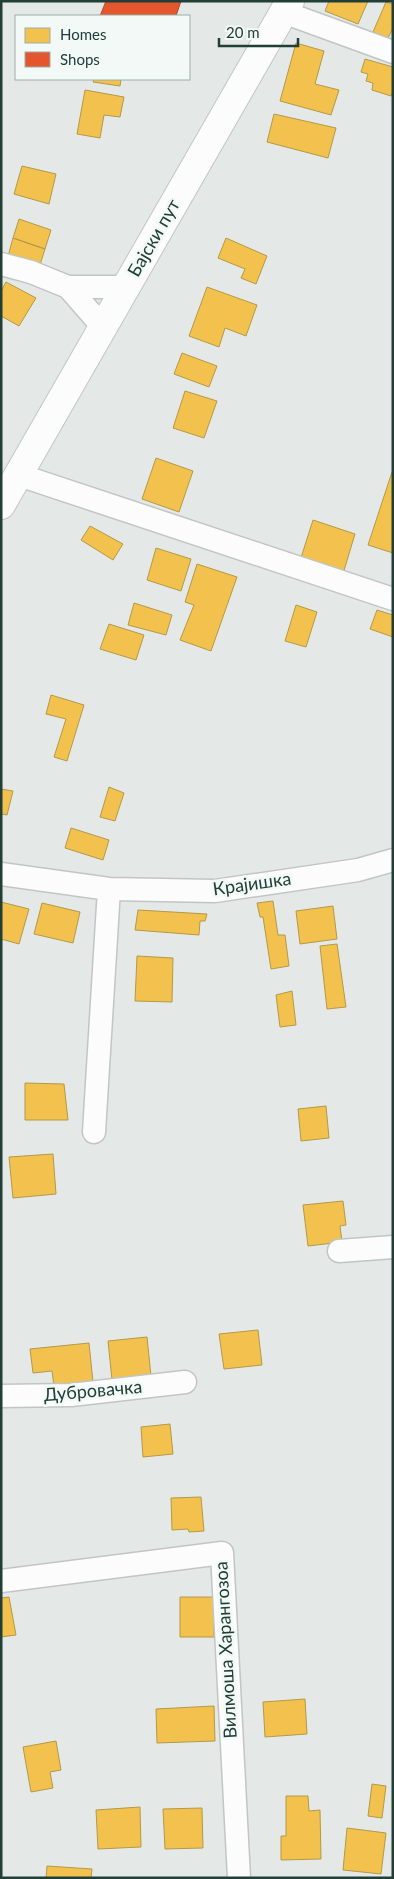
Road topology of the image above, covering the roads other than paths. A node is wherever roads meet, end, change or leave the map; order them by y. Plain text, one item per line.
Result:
1 (286, 7) edge
2 (393, 52) edge
3 (1, 264) edge
4 (68, 287) junction
5 (126, 287) junction
6 (103, 327) junction
7 (19, 475) junction
8 (1, 505) edge
9 (393, 599) edge
10 (393, 860) edge
11 (1, 874) edge
12 (109, 889) junction
13 (94, 1132) dead end
14 (393, 1247) edge
15 (339, 1251) dead end
16 (185, 1382) dead end
17 (1, 1396) edge
18 (1, 1581) edge
19 (239, 1878) edge

1 - 2 street
1 - 5 street, Бајски пут
3 - 4 street
4 - 5 street
4 - 6 street
5 - 6 street, Бајски пут
6 - 7 street, Бајски пут
7 - 8 street, Бајски пут
7 - 9 street
10 - 12 street, Крајишка
11 - 12 street, Крајишка
12 - 13 street
14 - 15 street
16 - 17 street, Дубровачка
18 - 19 street, Вилмоша Харангозоа

